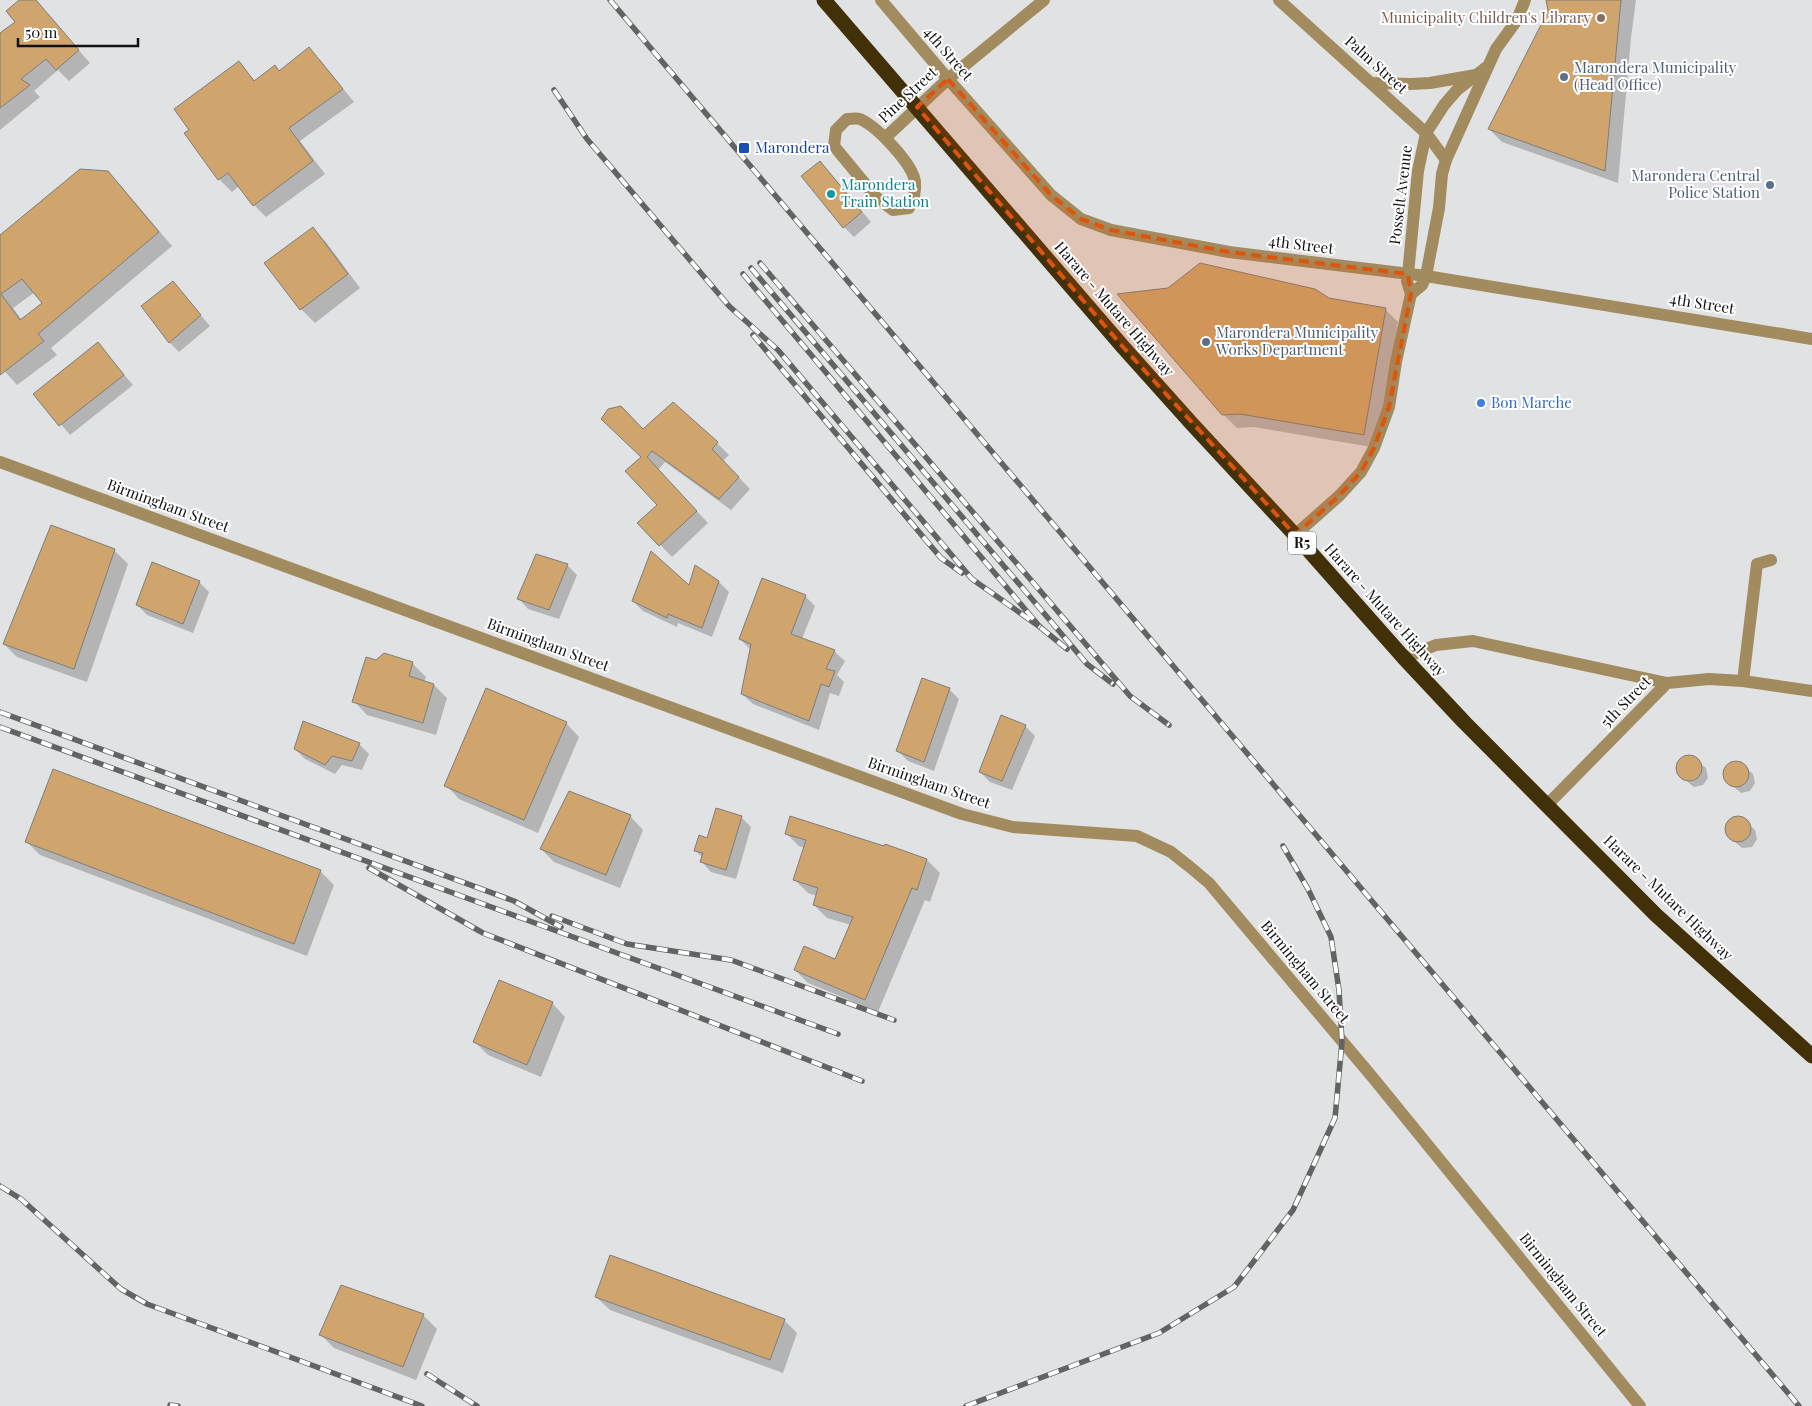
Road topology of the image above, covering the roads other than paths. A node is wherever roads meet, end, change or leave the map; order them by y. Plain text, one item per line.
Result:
1 (824, 0) edge
2 (881, 0) edge
3 (1044, 0) edge
4 (1279, 0) edge
5 (1525, 0) edge
6 (1488, 66) junction
7 (1477, 75) junction
8 (948, 79) junction
9 (1372, 83) junction
10 (917, 107) junction
11 (1426, 133) junction
12 (886, 137) junction
13 (1446, 160) junction
14 (1408, 274) junction
15 (1426, 276) junction
16 (1411, 294) junction
17 (1812, 339) edge
18 (0, 462) edge
19 (1295, 535) junction
20 (1772, 560) dead end
21 (1404, 658) junction
22 (1743, 681) junction
23 (1667, 683) junction
24 (1812, 691) edge
25 (1548, 805) junction
26 (1812, 1056) edge
27 (1640, 1406) edge

1 - 10 highway, Harare - Mutare Highway / R5
2 - 8 street, 4th Street
3 - 8 street, Pine Street
4 - 9 street, Palm Street
5 - 6 street, Posselt Avenue
6 - 7 street, Posselt Avenue
6 - 13 street, Posselt Avenue
7 - 9 street
7 - 11 street, Posselt Avenue
8 - 10 street, Pine Street
8 - 14 street, 4th Street
9 - 11 street, Palm Street
10 - 12 street, Pine Street
10 - 19 highway, Harare - Mutare Highway / R5
11 - 13 street, Palm Street
11 - 14 street, Posselt Avenue
12 - 12 street, Pine Street
13 - 15 street, Posselt Avenue
14 - 15 street, 4th Street
14 - 16 street, Posselt Avenue
15 - 16 street, Posselt Avenue
15 - 17 street, 4th Street
16 - 19 street, Posselt Avenue
18 - 27 street, Birmingham Street
19 - 21 highway, Harare - Mutare Highway / R5
20 - 22 street
21 - 23 street
21 - 25 highway, Harare - Mutare Highway / R5
22 - 23 street, 5th Street
22 - 24 street, 5th Street
23 - 25 street, 5th Street
25 - 26 highway, Harare - Mutare Highway / R5

